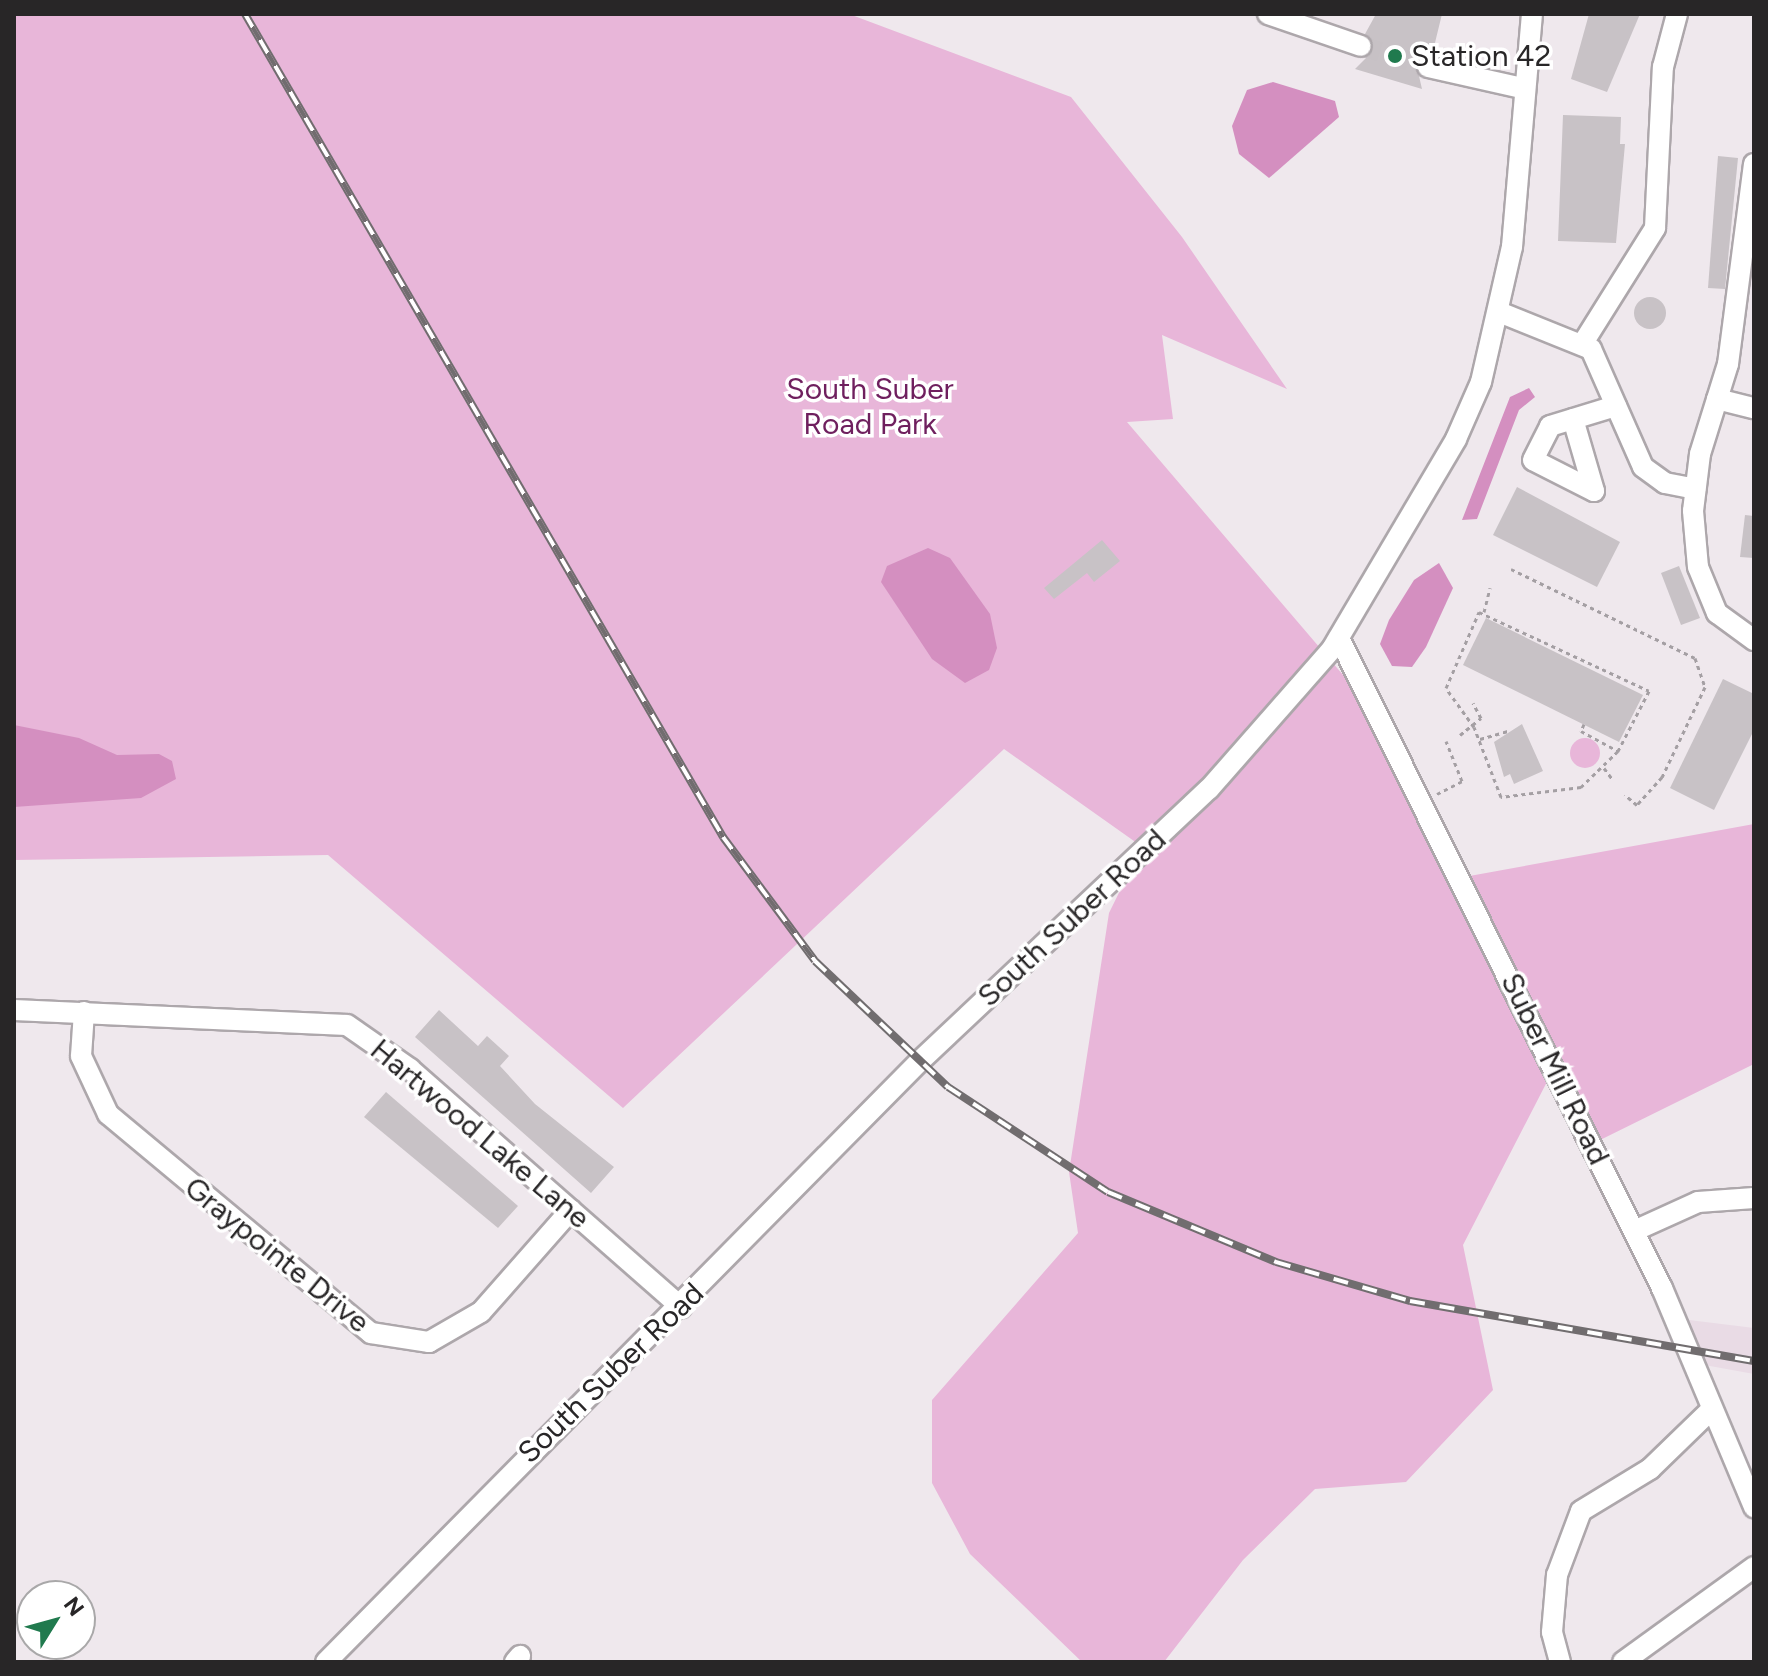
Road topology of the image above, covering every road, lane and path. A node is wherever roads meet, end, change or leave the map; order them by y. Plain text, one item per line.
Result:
1 (1268, 14) edge
2 (1532, 14) edge
3 (1677, 14) edge
4 (1361, 46) tunnel mouth
5 (1428, 67) tunnel mouth
6 (1522, 88) junction
7 (1754, 164) edge
8 (1499, 312) junction
9 (1583, 343) junction
10 (1717, 399) junction
11 (1616, 406) junction
12 (1754, 408) edge
13 (1573, 419) dead end
14 (1695, 489) junction
15 (1511, 569) dead end
16 (1490, 588) dead end
17 (1484, 612) junction
18 (1339, 638) junction
19 (1754, 640) edge
20 (1473, 703) dead end
21 (1584, 724) dead end
22 (1474, 727) junction
23 (1508, 731) dead end
24 (1460, 735) dead end
25 (1480, 739) junction
26 (1446, 741) dead end
27 (1618, 751) junction
28 (1604, 768) junction
29 (1613, 780) dead end
30 (1437, 794) dead end
31 (1625, 795) dead end
32 (14, 1010) edge
33 (84, 1012) junction
34 (1754, 1198) edge
35 (571, 1210) junction
36 (1634, 1231) junction
37 (681, 1307) junction
38 (1712, 1409) junction
39 (1754, 1507) edge
40 (1754, 1567) edge
41 (326, 1662) edge
42 (1560, 1662) edge
43 (1623, 1662) edge

1 - 4 street
2 - 6 street, South Suber Road
3 - 9 street
5 - 6 street
6 - 8 street, South Suber Road
7 - 10 street
8 - 9 street
8 - 18 street, South Suber Road
9 - 11 street
10 - 12 street
10 - 14 street
11 - 13 street
11 - 14 street
14 - 19 street
15 - 31 path
16 - 17 path
17 - 22 path
17 - 27 path
18 - 36 street, Suber Mill Road
18 - 37 street, South Suber Road
20 - 22 path
21 - 27 path
22 - 24 path
22 - 25 path
23 - 25 path
25 - 28 path
26 - 30 path
27 - 28 path
28 - 29 path
32 - 33 street, Hartwood Lake Lane
33 - 35 street, Hartwood Lake Lane
33 - 35 street, Graypointe Drive
34 - 36 street
35 - 37 street, Hartwood Lake Lane
36 - 38 street, Suber Mill Road
37 - 41 street, South Suber Road
38 - 39 street, Suber Mill Road
38 - 42 street
40 - 43 street

